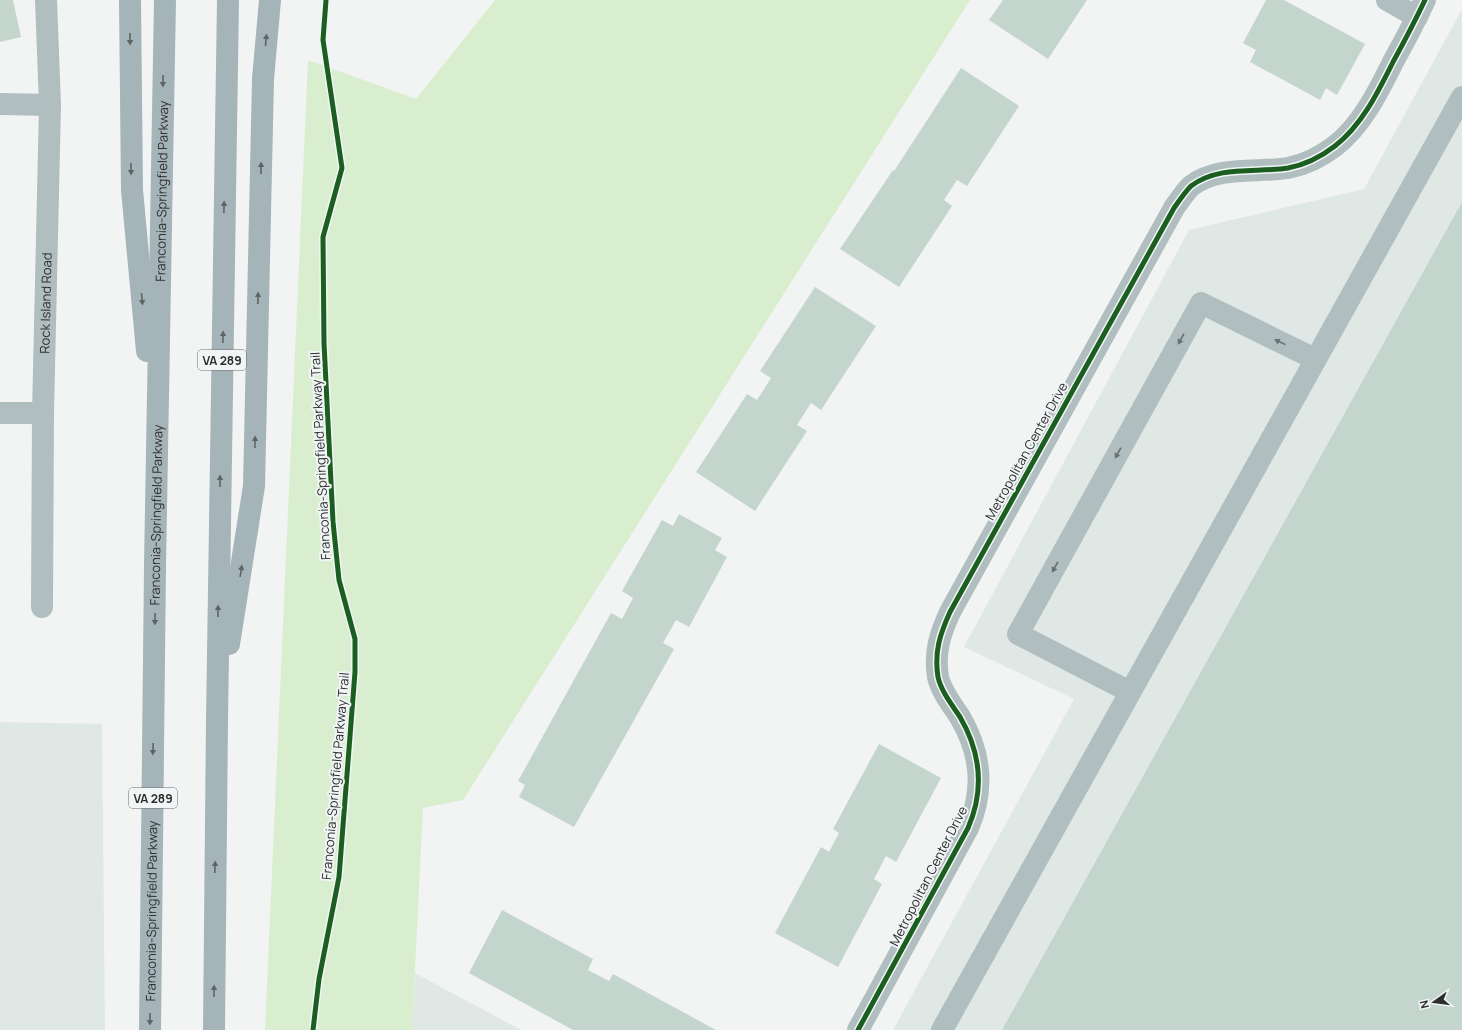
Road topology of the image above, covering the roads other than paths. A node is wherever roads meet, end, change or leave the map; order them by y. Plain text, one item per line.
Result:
1 (46, 0) edge
2 (130, 0) edge
3 (165, 0) edge
4 (228, 0) edge
5 (270, 0) edge
6 (1387, 0) edge
7 (1421, 8) edge
8 (1462, 97) edge
9 (0, 104) edge
10 (50, 105) junction
11 (1315, 359) junction
12 (0, 413) edge
13 (43, 413) junction
14 (157, 462) junction
15 (42, 607) dead end
16 (1130, 692) junction
17 (217, 720) junction
18 (150, 1030) edge
19 (214, 1030) edge
20 (858, 1030) edge
21 (942, 1030) edge

1 - 10 street, Rock Island Road
2 -> 14 main road
3 -> 14 main road, Franconia-Springfield Parkway / VA 289
17 -> 4 main road, VA 289
17 -> 5 main road
6 - 7 street, Metropolitan Center Drive
7 - 20 street, Metropolitan Center Drive
8 - 11 street
9 - 10 street
10 - 13 street, Rock Island Road
11 - 16 street
11 -> 16 street
12 - 13 street
13 - 15 street, Rock Island Road
14 -> 18 main road, Franconia-Springfield Parkway / VA 289
16 - 21 street
19 -> 17 main road, VA 289

